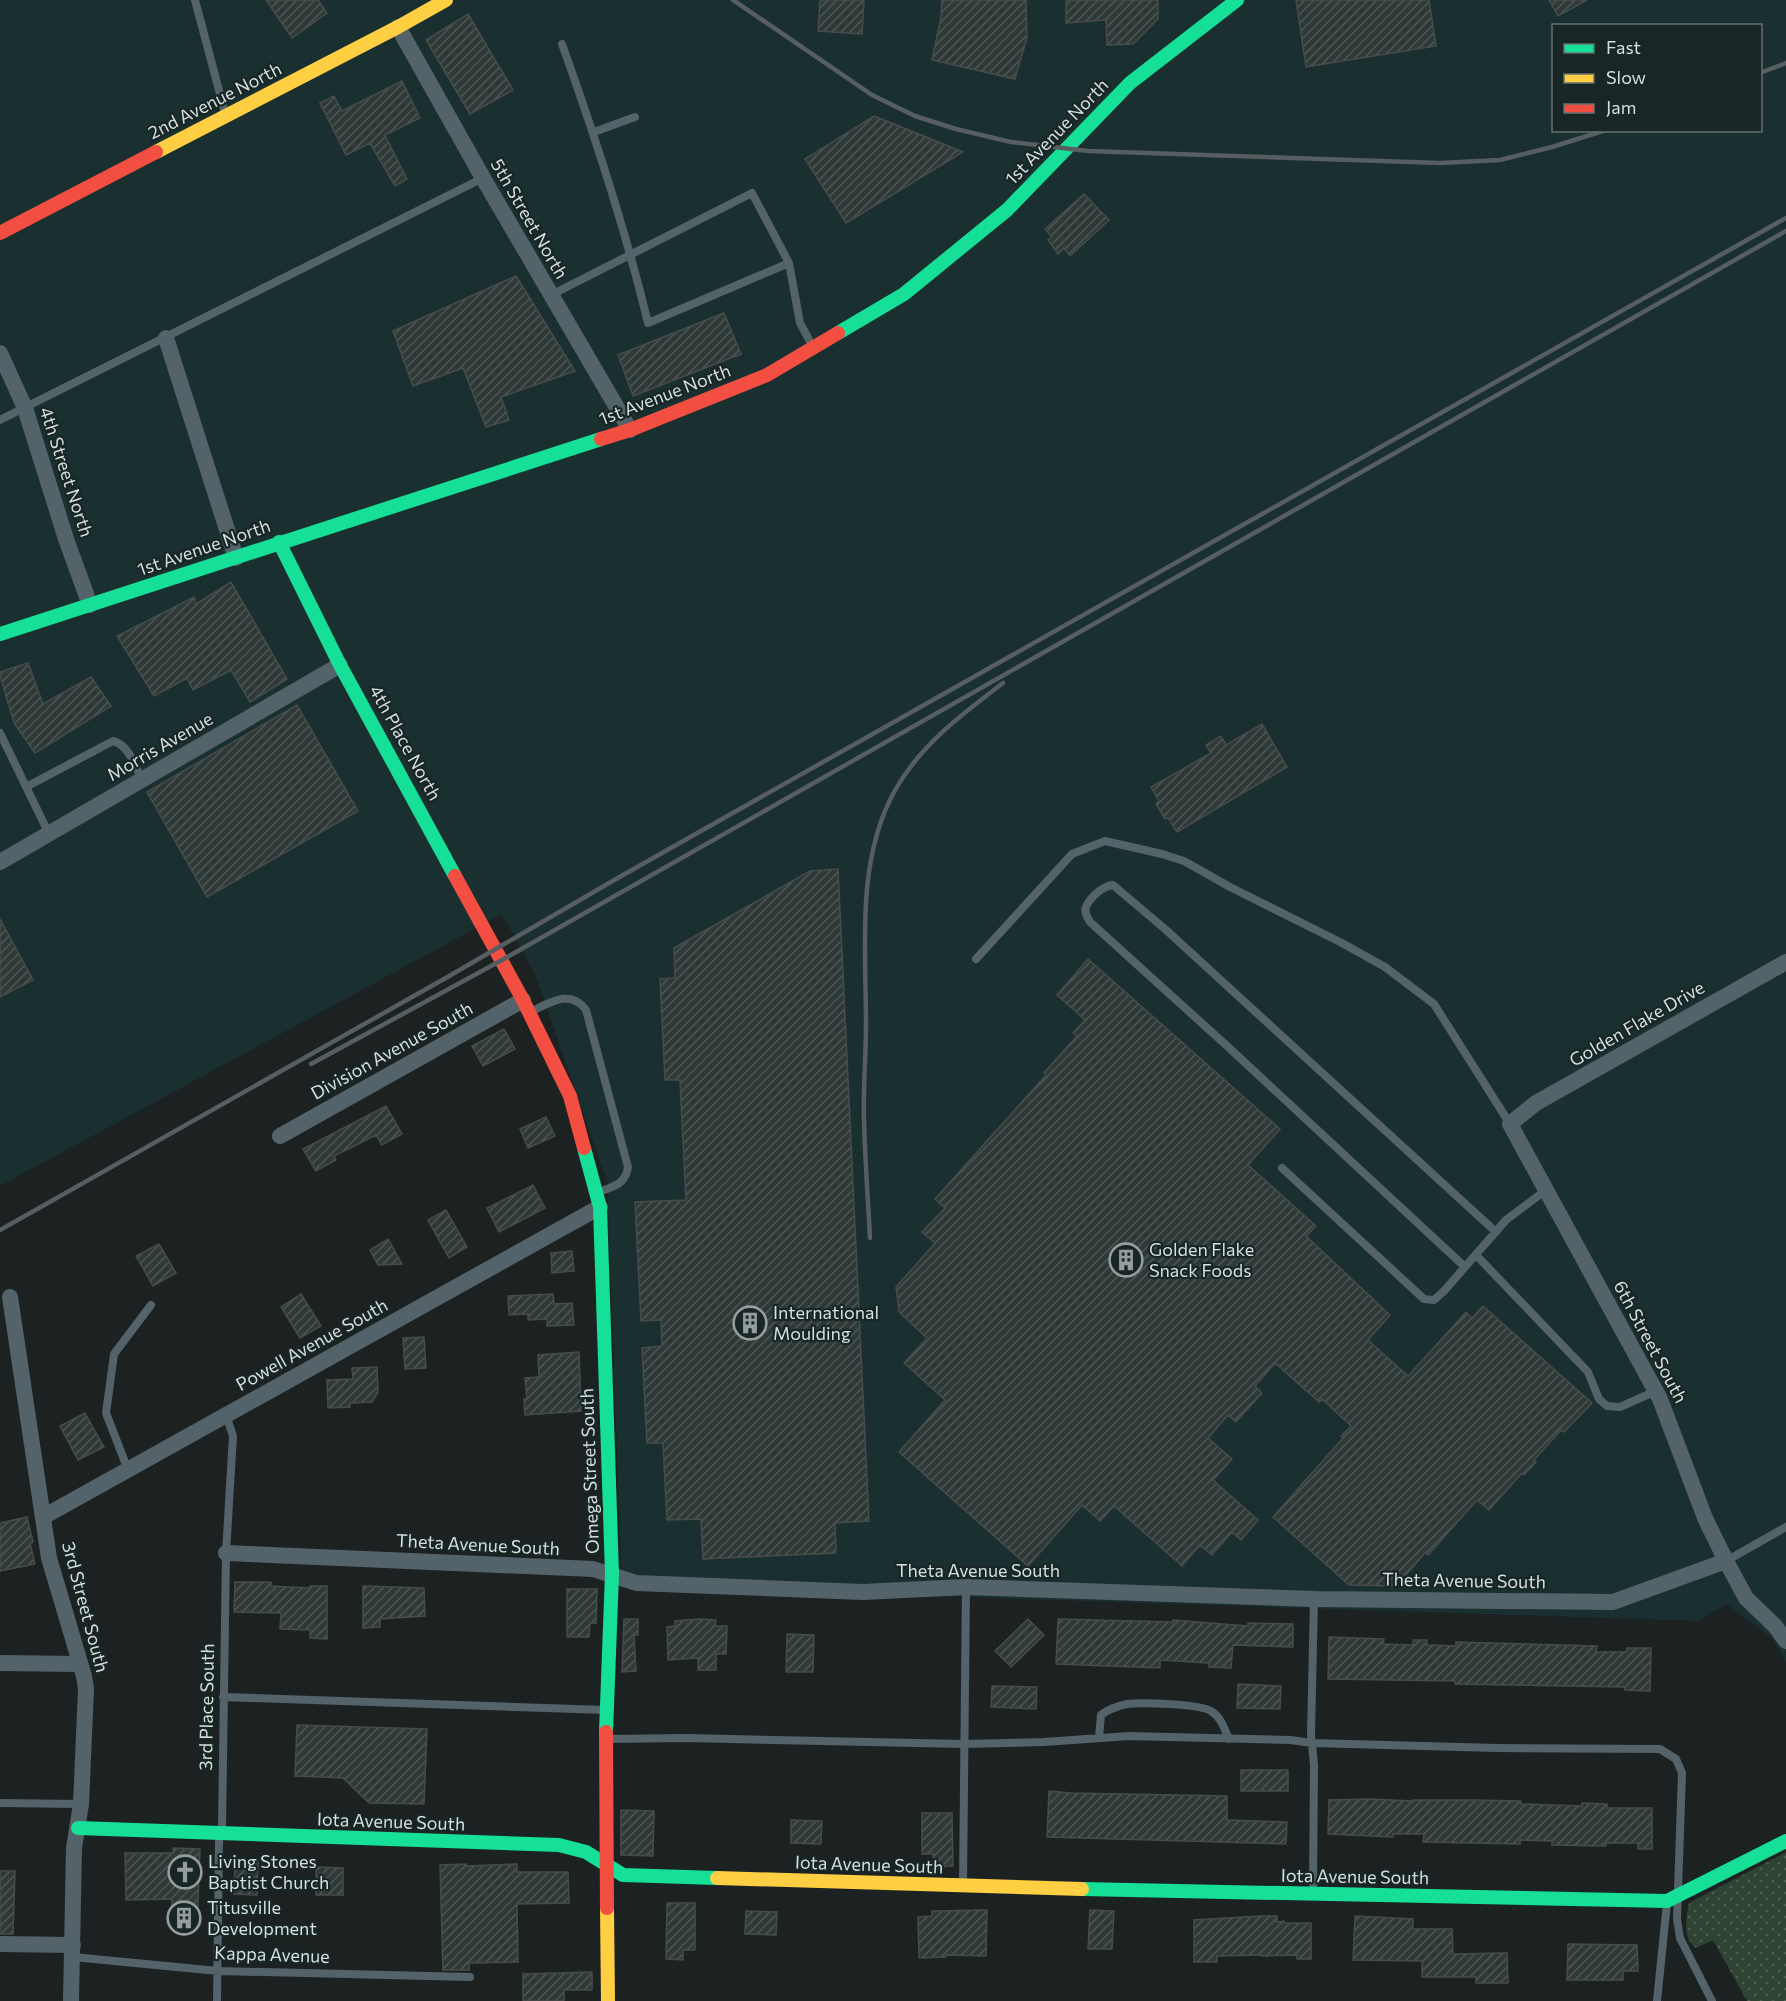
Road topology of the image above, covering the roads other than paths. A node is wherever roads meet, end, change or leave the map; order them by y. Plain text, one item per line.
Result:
1 (195, 0) edge
2 (446, 0) edge
3 (1237, 0) edge
4 (398, 27) junction
5 (562, 44) dead end
6 (225, 116) junction
7 (635, 117) dead end
8 (594, 132) junction
9 (483, 178) junction
10 (0, 232) edge
11 (631, 254) junction
12 (789, 263) junction
13 (551, 295) junction
14 (166, 338) junction
15 (814, 347) junction
16 (0, 354) edge
17 (25, 408) junction
18 (0, 420) edge
19 (630, 430) junction
20 (279, 542) junction
21 (236, 558) junction
22 (90, 605) junction
23 (0, 634) edge
24 (340, 665) junction
25 (0, 733) edge
26 (142, 780) junction
27 (26, 787) junction
28 (49, 834) junction
29 (0, 862) edge
30 (976, 959) dead end
31 (502, 960) joint
32 (1786, 962) edge
33 (526, 1006) junction
34 (1510, 1124) junction
35 (280, 1136) dead end
36 (1281, 1168) dead end
37 (1546, 1190) junction
38 (598, 1200) junction
39 (1496, 1232) junction
40 (1476, 1255) junction
41 (1465, 1267) junction
42 (10, 1298) dead end
43 (151, 1305) dead end
44 (1656, 1391) junction
45 (226, 1415) junction
46 (128, 1470) junction
47 (43, 1517) junction
48 (1786, 1527) edge
49 (226, 1553) junction
50 (1726, 1561) junction
51 (612, 1574) junction
52 (966, 1587) junction
53 (1314, 1599) junction
54 (1786, 1641) edge
55 (0, 1663) edge
56 (79, 1664) junction
57 (223, 1697) junction
58 (606, 1710) junction
59 (1099, 1737) junction
60 (607, 1738) junction
61 (1229, 1738) junction
62 (1312, 1743) junction
63 (963, 1744) junction
64 (0, 1803) edge
65 (81, 1804) junction
66 (78, 1828) junction
67 (220, 1834) junction
68 (1786, 1841) edge
69 (608, 1866) junction
70 (963, 1886) junction
71 (1313, 1894) junction
72 (1673, 1898) junction
73 (0, 1944) edge
74 (73, 1951) junction
75 (218, 1971) junction
76 (470, 1977) dead end
77 (71, 2001) edge
78 (217, 2001) edge
79 (608, 2001) edge
80 (1658, 2001) edge
81 (1712, 2001) edge

1 - 6 lane
2 - 4 street, 2nd Avenue North
3 - 15 street, 1st Avenue North
4 - 6 street, 2nd Avenue North
4 - 9 street, 5th Street North
5 - 8 lane
6 - 10 street, 2nd Avenue North
7 - 8 lane
8 - 11 lane
9 - 13 street, 5th Street North
9 - 14 lane
11 - 12 lane
11 - 12 lane
11 - 13 lane
12 - 15 lane
13 - 19 street, 5th Street North
14 - 17 lane
14 - 21 street
15 - 19 street, 1st Avenue North
16 - 17 street, 4th Street North
17 - 18 lane
17 - 22 street, 4th Street North
19 - 20 street, 1st Avenue North
20 - 21 street, 1st Avenue North
20 - 24 street, 4th Place North
21 - 22 street, 1st Avenue North
22 - 23 street, 1st Avenue North
24 - 26 street, Morris Avenue
24 - 31 street, 4th Place North
25 - 27 lane
26 - 27 lane
26 - 28 street, Morris Avenue
27 - 28 lane
28 - 29 street, Morris Avenue
30 - 34 lane
31 - 33 street, Omega Street South
32 - 34 street, Golden Flake Drive
33 - 35 street, Division Avenue South
33 - 38 street, Omega Street South
33 - 38 lane
34 - 37 street, 6th Street South
36 - 41 lane
37 - 39 lane
37 - 44 street, 6th Street South
38 - 45 street, Powell Avenue South
38 - 51 street, Omega Street South
39 - 40 lane
39 - 41 lane
40 - 41 lane
40 - 44 lane
42 - 47 street, 3rd Street South
43 - 46 lane
44 - 50 street, 6th Street South
45 - 46 street, Powell Avenue South
45 - 49 lane, 3rd Place South
46 - 47 street, Powell Avenue South
47 - 56 street, 3rd Street South
48 - 50 lane
49 - 51 street, Theta Avenue South
49 - 57 lane, 3rd Place South
50 - 53 street, Theta Avenue South
50 - 54 street, 6th Street South
51 - 52 street, Theta Avenue South
51 - 58 street, Omega Street South
52 - 53 street, Theta Avenue South
52 - 63 lane
53 - 62 lane
55 - 56 street
56 - 65 street, 3rd Street South
57 - 58 lane
57 - 67 lane, 3rd Place South
58 - 60 street, Omega Street South
59 - 61 lane
59 - 61 lane
59 - 63 lane
60 - 63 lane
60 - 69 street, Omega Street South
61 - 62 lane
62 - 71 lane
62 - 72 lane
63 - 70 lane
64 - 65 lane
65 - 66 street, 3rd Street South
66 - 67 street, Iota Avenue South
66 - 74 street, 3rd Street South
67 - 69 street, Iota Avenue South
67 - 75 lane, 3rd Place South
68 - 72 street
69 - 70 street, Iota Avenue South
69 - 79 street, Omega Street South
70 - 71 street, Iota Avenue South
71 - 72 street, Iota Avenue South
72 - 80 lane
72 - 81 lane
73 - 74 street
74 - 75 lane, Kappa Avenue
74 - 77 street, 3rd Street South
75 - 76 lane, Kappa Avenue
75 - 78 lane, 3rd Place South

